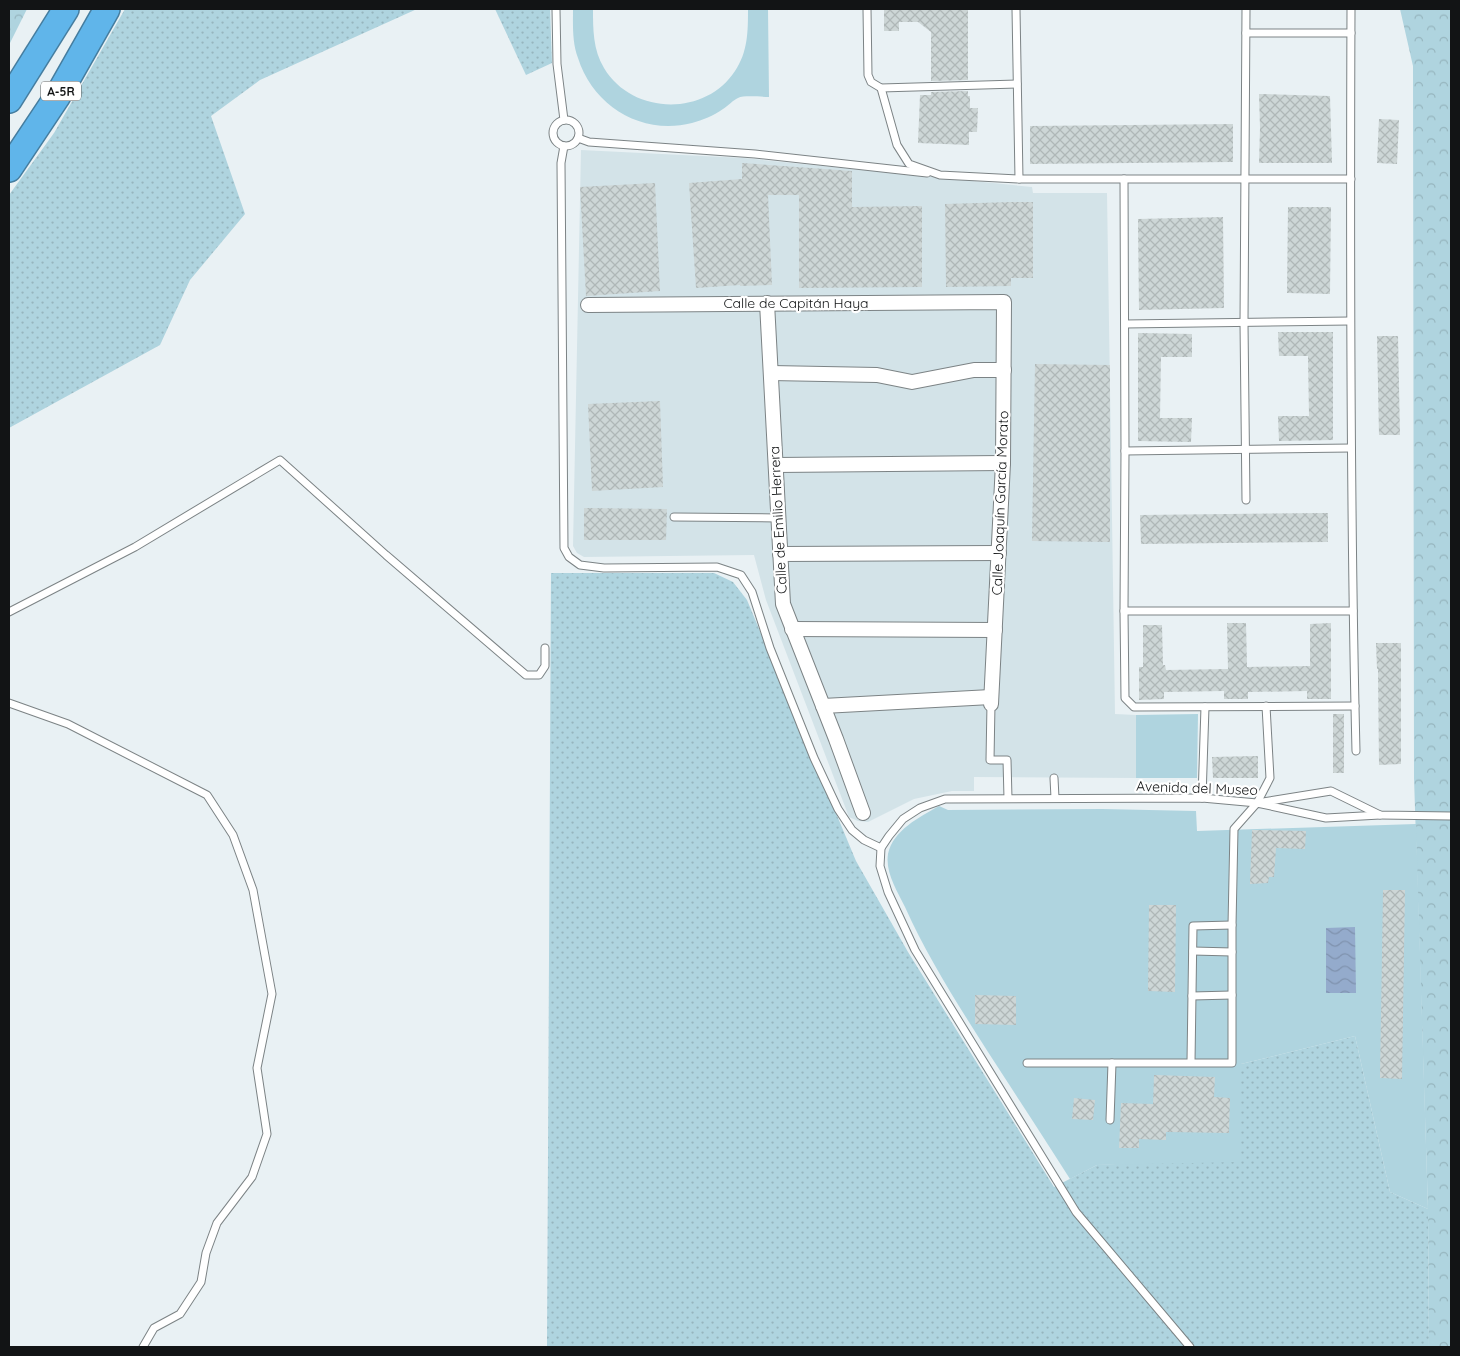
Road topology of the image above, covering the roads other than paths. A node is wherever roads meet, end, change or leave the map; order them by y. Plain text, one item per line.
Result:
1 (66, 9) edge
2 (107, 9) edge
3 (556, 9) edge
4 (867, 9) edge
5 (1016, 9) edge
6 (1246, 9) edge
7 (1351, 9) edge
8 (1246, 33) junction
9 (1351, 33) junction
10 (1018, 84) junction
11 (881, 88) junction
12 (9, 100) edge
13 (564, 120) junction
14 (578, 138) junction
15 (564, 146) junction
16 (9, 169) edge
17 (940, 174) junction
18 (1019, 178) junction
19 (1124, 179) junction
20 (1244, 179) junction
21 (1351, 179) junction
22 (1004, 302) joint
23 (767, 303) junction
24 (588, 306) dead end
25 (1350, 321) junction
26 (1244, 323) junction
27 (1125, 324) junction
28 (1004, 370) junction
29 (771, 373) junction
30 (1351, 448) junction
31 (1245, 449) junction
32 (1125, 452) junction
33 (1003, 463) junction
34 (776, 465) junction
35 (1246, 500) dead end
36 (674, 517) dead end
37 (778, 518) junction
38 (999, 553) junction
39 (780, 554) junction
40 (1124, 611) junction
41 (1353, 611) junction
42 (9, 612) edge
43 (792, 629) junction
44 (995, 630) junction
45 (545, 648) dead end
46 (991, 700) junction
47 (9, 703) edge
48 (823, 706) junction
49 (1266, 706) junction
50 (1355, 706) junction
51 (1205, 707) junction
52 (1356, 751) dead end
53 (1054, 778) dead end
54 (1008, 798) junction
55 (1055, 798) junction
56 (1202, 798) junction
57 (1257, 803) junction
58 (863, 813) dead end
59 (1383, 815) junction
60 (1451, 816) edge
61 (881, 848) junction
62 (1232, 925) junction
63 (1193, 951) junction
64 (1232, 952) junction
65 (1232, 994) junction
66 (1192, 996) junction
67 (1191, 1062) junction
68 (1028, 1063) dead end
69 (1112, 1063) junction
70 (1110, 1120) dead end
71 (143, 1347) edge
72 (1190, 1347) edge

1 - 12 highway, A-5R
2 - 16 highway, A-5R
3 - 13 lane
4 - 11 lane
5 - 10 lane
6 - 8 lane
7 - 9 lane
8 - 9 lane
8 - 20 lane
9 - 21 lane
10 - 11 lane
10 - 18 lane
11 - 17 lane
13 - 14 lane
13 - 15 lane
14 - 15 lane
14 - 17 lane
15 - 61 lane
17 - 18 lane
18 - 19 lane
19 - 20 lane
19 - 27 lane
20 - 21 lane
20 - 26 lane
21 - 25 lane
22 - 23 street, Calle de Capitán Haya
22 - 28 street, Calle Joaquín García Morato
23 - 24 street, Calle de Capitán Haya
23 - 29 street, Calle de Emilio Herrera
25 - 26 lane
25 - 30 lane
26 - 27 lane
26 - 31 lane
27 - 32 lane
28 - 29 street
28 - 33 street, Calle Joaquín García Morato
29 - 34 street, Calle de Emilio Herrera
30 - 31 lane
30 - 41 lane
31 - 32 lane
31 - 35 lane
32 - 40 lane
33 - 34 street
33 - 38 street, Calle Joaquín García Morato
34 - 37 street, Calle de Emilio Herrera
36 - 37 lane
37 - 39 street, Calle de Emilio Herrera
38 - 39 street
38 - 44 street, Calle Joaquín García Morato
39 - 43 street, Calle de Emilio Herrera
40 - 41 lane
40 - 51 lane
41 - 50 lane
42 - 45 lane
43 - 44 street
43 - 48 street, Calle de Emilio Herrera
44 - 46 street, Calle Joaquín García Morato
46 - 48 street
46 - 54 lane
47 - 71 lane
48 - 58 street, Calle de Emilio Herrera
49 - 50 lane
49 - 51 lane
49 - 57 lane
50 - 52 lane
51 - 56 lane
53 - 55 lane
54 - 55 lane, Avenida del Museo
54 - 61 lane, Avenida del Museo
55 - 56 lane, Avenida del Museo
56 - 57 lane, Avenida del Museo
57 - 59 lane
57 - 59 lane, Avenida del Museo
57 - 62 lane
59 - 60 lane, Avenida del Museo
61 - 72 lane
62 - 63 lane
62 - 64 lane
63 - 64 lane
63 - 66 lane
64 - 65 lane
65 - 66 lane
65 - 67 lane
66 - 67 lane
67 - 69 lane
68 - 69 lane
69 - 70 lane

